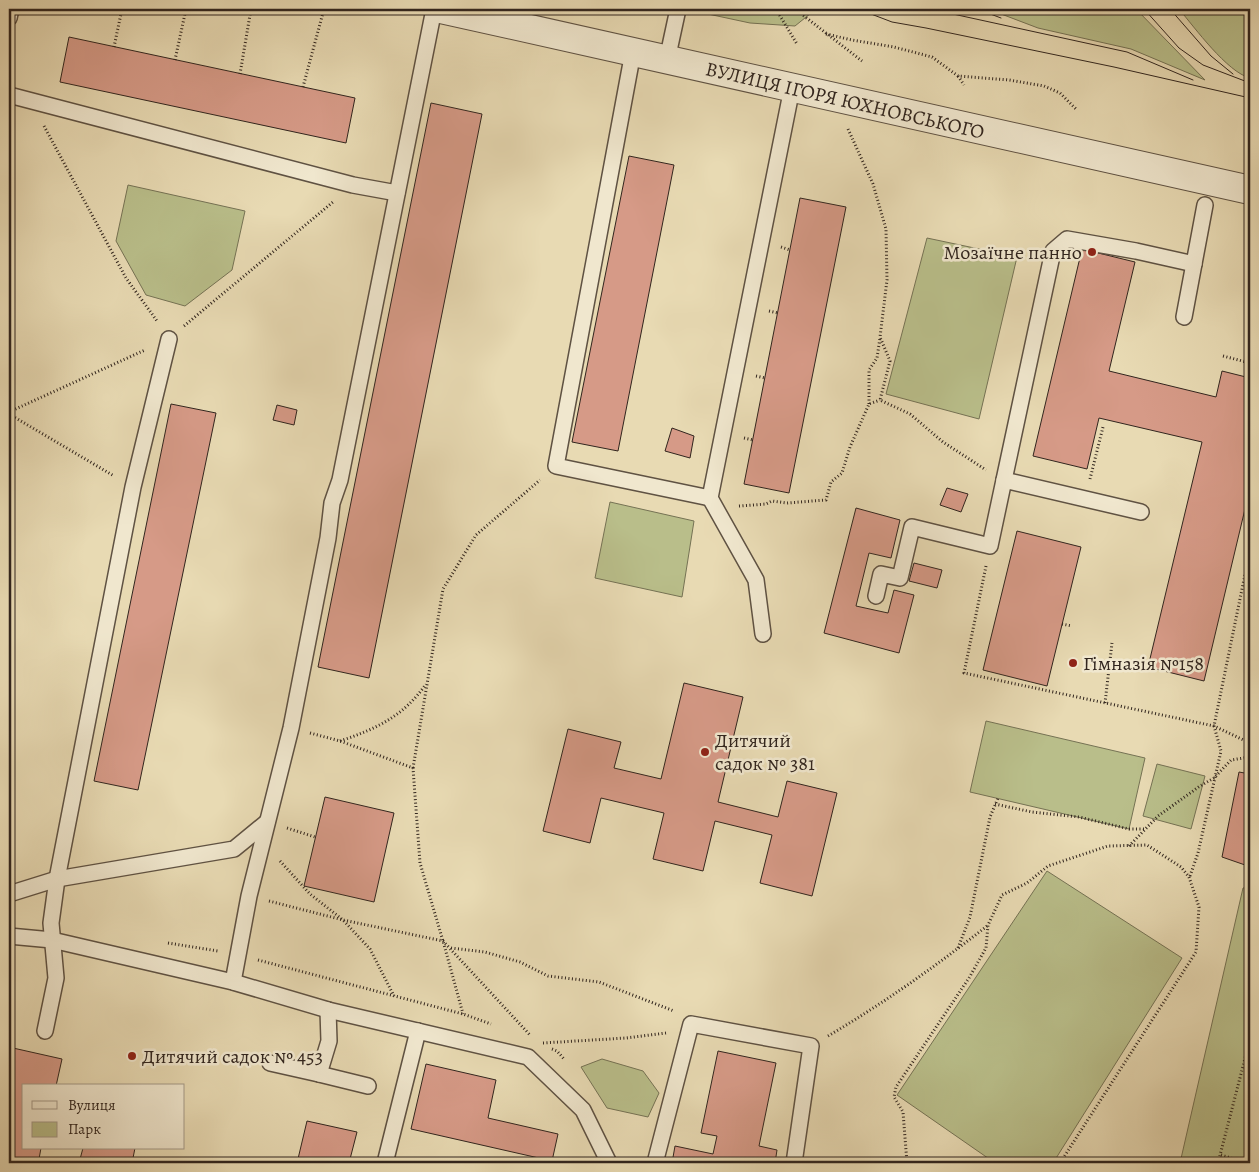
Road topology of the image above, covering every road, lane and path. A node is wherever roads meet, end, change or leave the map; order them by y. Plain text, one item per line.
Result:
1 (11, 9) edge
2 (122, 9) edge
3 (186, 9) edge
4 (251, 9) edge
5 (324, 9) edge
6 (434, 9) edge
7 (441, 9) edge
8 (678, 9) edge
9 (776, 9) edge
10 (795, 9) edge
11 (9, 18) edge
12 (826, 34) junction
13 (797, 44) dead end
14 (114, 47) dead end
15 (633, 52) junction
16 (175, 60) dead end
17 (667, 60) junction
18 (862, 61) dead end
19 (240, 74) dead end
20 (958, 76) junction
21 (964, 84) dead end
22 (303, 87) dead end
23 (792, 88) junction
24 (9, 96) edge
25 (31, 101) junction
26 (1077, 110) dead end
27 (846, 124) dead end
28 (354, 185) junction
29 (1250, 190) edge
30 (397, 193) junction
31 (1205, 204) dead end
32 (1194, 264) junction
33 (1184, 318) dead end
34 (880, 336) junction
35 (169, 338) junction
36 (1223, 356) dead end
37 (1250, 363) edge
38 (880, 400) junction
39 (869, 404) junction
40 (9, 413) edge
41 (1103, 427) dead end
42 (556, 466) junction
43 (1093, 470) dead end
44 (1004, 480) junction
45 (133, 487) junction
46 (712, 502) junction
47 (1141, 512) dead end
48 (990, 546) junction
49 (1250, 550) edge
50 (876, 596) dead end
51 (1062, 624) dead end
52 (1072, 626) dead end
53 (763, 634) dead end
54 (1112, 643) dead end
55 (428, 682) junction
56 (1105, 703) junction
57 (1214, 726) junction
58 (290, 728) junction
59 (340, 741) junction
60 (1250, 743) edge
61 (1250, 757) edge
62 (413, 768) junction
63 (1214, 778) junction
64 (998, 798) dead end
65 (995, 804) junction
66 (267, 822) junction
67 (1146, 829) junction
68 (315, 837) dead end
69 (262, 844) junction
70 (1129, 846) junction
71 (1189, 877) junction
72 (57, 880) junction
73 (9, 894) edge
74 (249, 896) junction
75 (343, 920) junction
76 (988, 925) junction
77 (9, 936) edge
78 (52, 940) junction
79 (444, 941) junction
80 (450, 948) junction
81 (958, 948) junction
82 (238, 955) junction
83 (233, 982) junction
84 (394, 996) junction
85 (328, 1010) junction
86 (463, 1014) junction
87 (498, 1026) dead end
88 (690, 1027) junction
89 (418, 1031) junction
90 (45, 1032) dead end
91 (524, 1035) dead end
92 (1250, 1039) edge
93 (541, 1043) dead end
94 (811, 1046) junction
95 (270, 1063) dead end
96 (319, 1074) junction
97 (368, 1086) dead end
98 (1221, 1155) junction
99 (385, 1163) edge
100 (609, 1163) edge
101 (655, 1163) edge
102 (794, 1163) edge
103 (907, 1163) edge
104 (1060, 1163) edge
105 (1218, 1163) edge
106 (1247, 1163) edge

1 - 11 lane
2 - 14 path
3 - 16 path
4 - 19 path
5 - 22 path
6 - 30 lane
7 - 15 street, ВУЛИЦЯ ІГОРЯ ЮХНОВСЬКОГО
8 - 17 lane
9 - 13 path
10 - 12 path
12 - 18 path
12 - 20 path
15 - 17 street, ВУЛИЦЯ ІГОРЯ ЮХНОВСЬКОГО
15 - 42 lane
17 - 23 street, ВУЛИЦЯ ІГОРЯ ЮХНОВСЬКОГО
20 - 21 path
20 - 26 path
23 - 29 street, ВУЛИЦЯ ІГОРЯ ЮХНОВСЬКОГО
23 - 46 lane
24 - 25 lane
25 - 28 lane
25 - 35 path
27 - 34 path
28 - 30 lane
28 - 35 path
30 - 58 lane
31 - 32 lane
32 - 33 lane
32 - 44 lane
34 - 38 path
34 - 39 path
35 - 40 path
35 - 45 lane
36 - 37 path
38 - 39 path
38 - 44 path
39 - 46 path
40 - 45 path
41 - 43 path
42 - 46 lane
42 - 55 path
44 - 47 lane
44 - 48 lane
45 - 72 lane
46 - 53 lane
48 - 50 lane
48 - 56 path
49 - 57 path
51 - 52 path
54 - 56 path
55 - 59 path
55 - 62 path
56 - 57 path
57 - 60 path
57 - 63 path
58 - 59 path
58 - 66 lane
59 - 62 path
61 - 63 path
62 - 79 path
63 - 67 path
63 - 71 path
64 - 65 path
65 - 67 path
65 - 81 path
66 - 68 path
66 - 69 lane
66 - 72 lane
67 - 70 path
69 - 74 lane
69 - 75 path
70 - 71 path
70 - 76 path
71 - 104 path
72 - 73 lane
72 - 78 lane
74 - 75 path
74 - 82 lane
75 - 79 path
75 - 84 path
76 - 81 path
76 - 103 path
77 - 78 lane
78 - 83 lane
78 - 90 lane
79 - 80 path
79 - 86 path
80 - 88 path
80 - 91 path
81 - 94 path
82 - 83 lane
82 - 84 path
83 - 85 lane
84 - 86 path
85 - 89 lane
85 - 96 lane
86 - 87 path
88 - 93 path
88 - 94 lane
88 - 101 lane
89 - 99 lane
89 - 100 lane
92 - 98 path
94 - 102 lane
95 - 96 lane
96 - 97 lane
98 - 105 path
98 - 106 path

